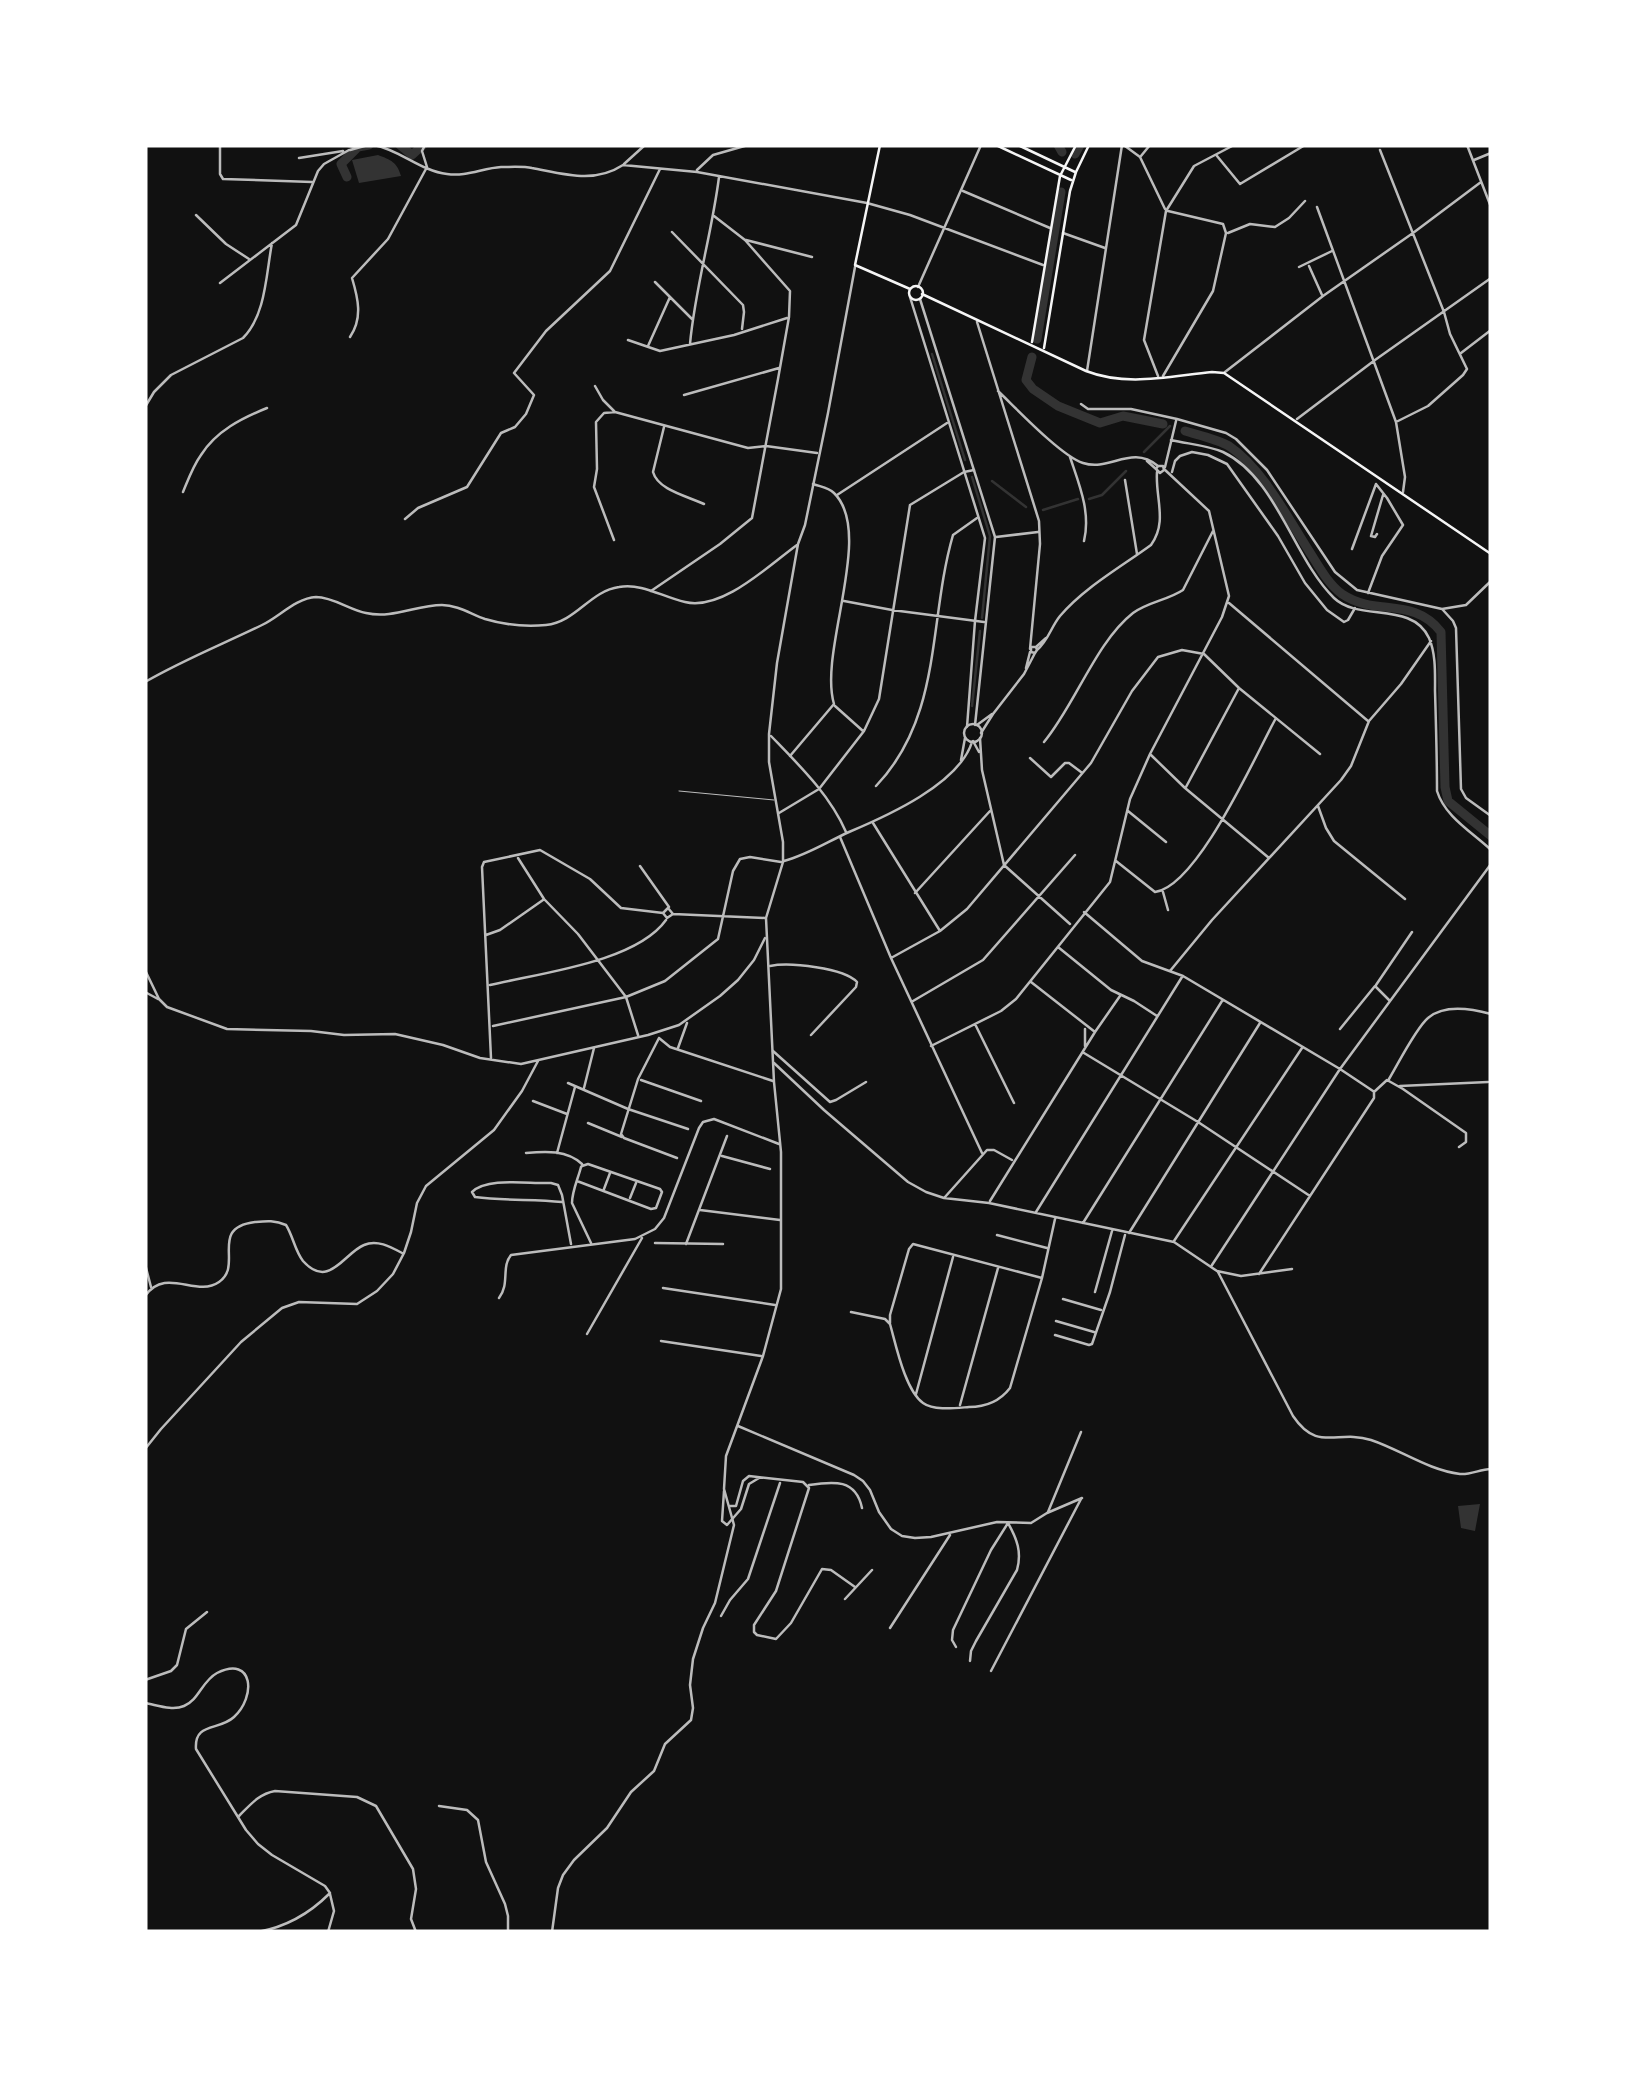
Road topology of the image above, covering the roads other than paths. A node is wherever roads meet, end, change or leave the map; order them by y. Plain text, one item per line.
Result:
1 (220, 145) edge
2 (342, 145) edge
3 (371, 145) edge
4 (424, 145) edge
5 (546, 145) edge
6 (566, 145) edge
7 (645, 145) edge
8 (748, 145) edge
9 (880, 145) edge
10 (981, 145) edge
11 (996, 145) edge
12 (1018, 145) edge
13 (1076, 145) edge
14 (1089, 145) edge
15 (1123, 145) edge
16 (1150, 145) edge
17 (1234, 145) edge
18 (1305, 145) edge
19 (1467, 145) edge
20 (358, 147) edge
21 (349, 150) junction
22 (1380, 150) dead end
23 (1491, 153) edge
24 (1071, 154) junction
25 (1216, 156) junction
26 (1140, 157) junction
27 (299, 158) dead end
28 (708, 158) junction
29 (1081, 160) junction
30 (1473, 160) junction
31 (623, 165) junction
32 (1065, 166) junction
33 (428, 167) junction
34 (661, 168) junction
35 (696, 172) junction
36 (1076, 172) junction
37 (710, 174) junction
38 (720, 176) junction
39 (1060, 176) junction
40 (1073, 180) junction
41 (313, 182) junction
42 (1482, 182) junction
43 (1057, 188) junction
44 (962, 190) junction
45 (1070, 191) junction
46 (1305, 201) dead end
47 (867, 203) junction
48 (1318, 207) dead end
49 (1491, 208) edge
50 (1166, 211) junction
51 (196, 215) dead end
52 (714, 216) junction
53 (1050, 228) junction
54 (945, 229) junction
55 (672, 232) dead end
56 (1414, 233) junction
57 (1063, 234) junction
58 (1226, 235) junction
59 (746, 240) junction
60 (272, 244) junction
61 (1106, 249) junction
62 (1333, 250) junction
63 (812, 257) dead end
64 (250, 260) junction
65 (703, 262) junction
66 (1308, 263) junction
67 (855, 266) junction
68 (1044, 266) junction
69 (1299, 267) dead end
70 (1491, 278) edge
71 (655, 282) dead end
72 (1344, 282) junction
73 (220, 283) dead end
74 (918, 287) junction
75 (910, 290) junction
76 (670, 296) junction
77 (921, 296) junction
78 (1323, 296) junction
79 (910, 297) junction
80 (1444, 312) junction
81 (788, 317) junction
82 (692, 319) junction
83 (976, 320) junction
84 (1491, 330) edge
85 (742, 331) junction
86 (350, 336) dead end
87 (932, 338) junction
88 (628, 340) dead end
89 (923, 340) junction
90 (690, 344) junction
91 (1031, 344) junction
92 (648, 348) junction
93 (1044, 350) junction
94 (1461, 353) junction
95 (1375, 360) junction
96 (779, 368) junction
97 (1086, 371) junction
98 (1224, 373) junction
99 (1161, 377) junction
100 (595, 386) dead end
101 (996, 390) junction
102 (153, 394) junction
103 (684, 395) dead end
104 (145, 396) edge
105 (1081, 404) dead end
106 (145, 407) edge
107 (267, 408) dead end
108 (615, 412) junction
109 (1177, 420) junction
110 (1296, 420) junction
111 (948, 422) junction
112 (1396, 422) junction
113 (665, 426) junction
114 (1171, 437) junction
115 (766, 446) junction
116 (818, 453) junction
117 (1069, 456) junction
118 (1160, 469) junction
119 (974, 470) junction
120 (964, 472) junction
121 (1172, 476) junction
122 (1378, 478) junction
123 (1125, 480) dead end
124 (813, 484) junction
125 (1376, 484) junction
126 (183, 492) dead end
127 (1384, 494) junction
128 (1403, 494) junction
129 (836, 495) junction
130 (704, 504) dead end
131 (978, 517) junction
132 (405, 519) dead end
133 (1214, 530) junction
134 (1040, 532) junction
135 (1378, 534) dead end
136 (995, 537) junction
137 (614, 540) dead end
138 (1084, 540) dead end
139 (798, 544) junction
140 (1352, 549) dead end
141 (788, 552) junction
142 (1491, 554) edge
143 (1138, 556) junction
144 (795, 563) junction
145 (1491, 581) edge
146 (651, 590) junction
147 (1367, 594) junction
148 (842, 601) junction
149 (1228, 602) junction
150 (1355, 608) junction
151 (892, 610) junction
152 (1442, 610) junction
153 (938, 616) junction
154 (975, 620) junction
155 (987, 622) junction
156 (1430, 640) junction
157 (1034, 650) junction
158 (1204, 654) junction
159 (145, 682) edge
160 (1239, 688) junction
161 (834, 704) junction
162 (993, 714) junction
163 (1276, 717) junction
164 (1369, 721) junction
165 (976, 725) junction
166 (967, 726) junction
167 (864, 732) junction
168 (982, 732) junction
169 (769, 734) junction
170 (965, 737) junction
171 (980, 738) junction
172 (973, 742) junction
173 (1044, 742) dead end
174 (980, 753) junction
175 (1150, 754) junction
176 (1320, 754) dead end
177 (790, 756) junction
178 (1030, 758) dead end
179 (961, 760) junction
180 (1082, 773) junction
181 (876, 786) dead end
182 (1185, 788) junction
183 (819, 789) junction
184 (679, 792) dead end
185 (774, 800) junction
186 (1317, 804) junction
187 (991, 810) junction
188 (1127, 810) junction
189 (777, 813) junction
190 (1491, 816) edge
191 (1223, 821) junction
192 (873, 823) junction
193 (847, 833) junction
194 (840, 837) junction
195 (1166, 842) dead end
196 (1491, 850) edge
197 (516, 855) junction
198 (1075, 855) dead end
199 (1269, 858) junction
200 (1115, 860) junction
201 (783, 862) junction
202 (1491, 864) edge
203 (1004, 865) junction
204 (640, 866) dead end
205 (1163, 891) junction
206 (914, 893) junction
207 (1038, 898) junction
208 (544, 899) junction
209 (1404, 899) dead end
210 (670, 909) junction
211 (1168, 910) dead end
212 (1084, 912) junction
213 (662, 913) junction
214 (673, 914) junction
215 (724, 917) junction
216 (667, 918) junction
217 (766, 918) junction
218 (1072, 926) junction
219 (940, 931) junction
220 (1412, 932) dead end
221 (768, 933) junction
222 (486, 935) junction
223 (1058, 946) junction
224 (892, 958) junction
225 (598, 960) junction
226 (769, 966) junction
227 (145, 970) edge
228 (1170, 971) junction
229 (1183, 976) junction
230 (1030, 981) junction
231 (488, 986) junction
232 (1375, 986) junction
233 (145, 992) edge
234 (1120, 996) junction
235 (626, 997) junction
236 (160, 999) junction
237 (1222, 999) junction
238 (1390, 1001) junction
239 (912, 1002) junction
240 (1491, 1014) edge
241 (1158, 1016) junction
242 (688, 1020) junction
243 (974, 1022) junction
244 (1261, 1022) junction
245 (490, 1026) junction
246 (1085, 1026) junction
247 (1340, 1029) dead end
248 (657, 1032) junction
249 (1095, 1032) junction
250 (811, 1035) dead end
251 (638, 1037) junction
252 (659, 1038) junction
253 (594, 1046) junction
254 (932, 1046) junction
255 (1303, 1047) junction
256 (677, 1050) junction
257 (1084, 1050) junction
258 (772, 1051) junction
259 (491, 1060) junction
260 (539, 1060) junction
261 (773, 1062) junction
262 (1340, 1069) junction
263 (1122, 1075) junction
264 (638, 1079) junction
265 (1388, 1080) junction
266 (774, 1082) junction
267 (866, 1082) dead end
268 (1488, 1082) dead end
269 (568, 1083) dead end
270 (575, 1086) junction
271 (1398, 1086) junction
272 (583, 1090) junction
273 (1374, 1092) junction
274 (1161, 1100) junction
275 (533, 1101) dead end
276 (701, 1101) dead end
277 (1014, 1103) dead end
278 (628, 1109) junction
279 (568, 1114) junction
280 (1198, 1122) junction
281 (588, 1123) dead end
282 (688, 1129) dead end
283 (727, 1136) dead end
284 (623, 1137) junction
285 (780, 1144) junction
286 (1235, 1148) junction
287 (1459, 1148) dead end
288 (558, 1153) junction
289 (982, 1153) junction
290 (526, 1154) dead end
291 (720, 1156) junction
292 (677, 1158) dead end
293 (1014, 1161) junction
294 (583, 1165) junction
295 (770, 1169) dead end
296 (610, 1172) junction
297 (1272, 1172) junction
298 (636, 1181) junction
299 (576, 1182) junction
300 (604, 1192) junction
301 (1310, 1196) junction
302 (944, 1198) junction
303 (629, 1201) junction
304 (562, 1202) junction
305 (989, 1203) junction
306 (698, 1210) junction
307 (1035, 1213) junction
308 (1055, 1218) junction
309 (780, 1220) junction
310 (1082, 1224) junction
311 (1112, 1230) junction
312 (1127, 1233) junction
313 (997, 1235) dead end
314 (642, 1236) junction
315 (1174, 1242) junction
316 (655, 1243) dead end
317 (686, 1244) junction
318 (722, 1244) dead end
319 (592, 1245) junction
320 (572, 1246) junction
321 (1048, 1249) junction
322 (404, 1253) junction
323 (954, 1255) junction
324 (145, 1264) edge
325 (999, 1266) junction
326 (1212, 1267) junction
327 (1292, 1269) dead end
328 (1217, 1270) junction
329 (146, 1273) edge
330 (1258, 1275) junction
331 (1042, 1278) junction
332 (151, 1288) junction
333 (663, 1288) dead end
334 (1095, 1292) dead end
335 (145, 1296) edge
336 (499, 1298) dead end
337 (1062, 1299) dead end
338 (776, 1305) junction
339 (1102, 1310) junction
340 (851, 1312) dead end
341 (1056, 1320) dead end
342 (890, 1324) junction
343 (1096, 1332) junction
344 (587, 1334) dead end
345 (1055, 1334) dead end
346 (661, 1341) dead end
347 (762, 1356) junction
348 (916, 1395) junction
349 (959, 1408) junction
350 (736, 1425) junction
351 (1081, 1432) dead end
352 (145, 1450) edge
353 (1491, 1469) edge
354 (760, 1478) junction
355 (781, 1482) junction
356 (808, 1485) junction
357 (724, 1490) junction
358 (730, 1506) junction
359 (862, 1508) dead end
360 (1047, 1513) junction
361 (734, 1520) junction
362 (1008, 1523) junction
363 (951, 1533) junction
364 (872, 1570) dead end
365 (855, 1588) junction
366 (845, 1599) dead end
367 (207, 1612) dead end
368 (721, 1616) dead end
369 (890, 1628) dead end
370 (956, 1646) dead end
371 (970, 1661) dead end
372 (992, 1671) dead end
373 (145, 1680) edge
374 (145, 1703) edge
375 (440, 1806) dead end
376 (238, 1817) junction
377 (330, 1892) junction
378 (258, 1932) edge
379 (328, 1932) edge
380 (416, 1932) edge
381 (508, 1932) edge
382 (552, 1932) edge

1 - 41 street
2 - 20 street
3 - 20 street
3 - 33 street
4 - 33 street
5 - 6 street
7 - 31 street
8 - 28 street
9 - 47 main road
10 - 44 street
11 - 39 main road
12 - 32 main road
13 - 24 main road
14 - 29 main road
15 - 26 street
15 - 61 street
16 - 26 street
17 - 25 street
18 - 25 street
19 - 30 street
20 - 21 street
21 - 27 street
21 - 41 street
22 - 56 street
23 - 30 street
24 - 29 main road
24 - 32 main road
25 - 50 street
26 - 50 street
28 - 35 street
28 - 37 street
29 - 36 main road
30 - 42 street
31 - 33 street
31 - 34 street
32 - 36 main road
32 - 39 main road
33 - 86 street
34 - 35 street
34 - 132 street
35 - 37 street
36 - 40 main road
37 - 38 street
38 - 47 street
38 - 52 street
39 - 40 main road
39 - 43 main road
40 - 45 main road
41 - 60 street
42 - 49 street
42 - 56 street
43 - 45 main road
43 - 53 main road
44 - 53 street
44 - 54 street
45 - 57 main road
46 - 58 street
47 - 54 street
47 - 67 main road
48 - 62 street
50 - 58 street
50 - 99 street
51 - 64 street
52 - 59 street
52 - 65 street
53 - 68 main road
54 - 68 street
54 - 74 street
55 - 65 street
56 - 72 street
56 - 80 street
57 - 61 street
57 - 93 main road
58 - 99 street
59 - 63 street
59 - 81 street
60 - 64 street
60 - 102 street
61 - 97 street
62 - 66 street
62 - 72 street
64 - 73 street
65 - 82 street
65 - 85 street
66 - 69 street
66 - 78 street
67 - 75 main road
67 - 116 street
68 - 91 main road
70 - 80 street
71 - 76 street
72 - 78 street
72 - 95 street
74 - 75 main road
74 - 77 main road
75 - 79 main road
76 - 82 street
76 - 92 street
77 - 79 main road
77 - 83 main road
77 - 87 street
78 - 98 street
79 - 89 street
80 - 94 street
80 - 95 street
81 - 85 street
81 - 96 street
82 - 90 street
83 - 91 main road
83 - 101 street
84 - 94 street
85 - 90 street
87 - 89 street
87 - 119 street
88 - 92 street
89 - 111 street
90 - 92 street
91 - 93 main road
93 - 97 main road
94 - 112 street
95 - 110 street
95 - 112 street
96 - 103 street
96 - 115 street
97 - 99 main road
98 - 99 main road
98 - 110 main road
100 - 108 street
101 - 117 street
101 - 134 street
102 - 104 street
102 - 106 street
105 - 109 street
107 - 126 street
108 - 113 street
108 - 137 street
109 - 114 street
109 - 147 street
110 - 122 main road
111 - 120 street
111 - 129 street
112 - 128 street
113 - 115 street
113 - 130 street
114 - 118 street
114 - 150 street
115 - 116 street
115 - 146 street
116 - 124 street
117 - 118 street
117 - 138 street
118 - 121 street
118 - 143 street
119 - 120 street
119 - 136 street
120 - 131 street
120 - 151 street
121 - 133 street
121 - 150 street
122 - 125 street
122 - 128 main road
123 - 143 street
124 - 129 street
124 - 139 street
125 - 127 street
125 - 140 street
127 - 135 street
127 - 147 street
128 - 142 main road
129 - 148 street
131 - 153 street
131 - 154 street
133 - 149 street
133 - 173 street
134 - 136 street
134 - 157 street
136 - 155 street
139 - 141 street
139 - 144 street
141 - 144 street
141 - 146 street
143 - 157 street
144 - 169 street
145 - 152 street
146 - 159 street
147 - 152 street
148 - 151 street
148 - 161 street
149 - 158 street
149 - 164 street
150 - 156 street
151 - 153 street
151 - 167 street
152 - 190 street
153 - 154 street
153 - 181 street
154 - 155 street
154 - 166 street
155 - 165 street
156 - 164 street
156 - 196 street
157 - 162 street
158 - 160 street
158 - 175 street
158 - 180 street
160 - 163 street
160 - 182 street
161 - 167 street
161 - 177 street
162 - 165 street
162 - 168 street
163 - 176 street
163 - 191 street
164 - 186 street
165 - 166 street
165 - 168 street
166 - 170 street
167 - 183 street
168 - 171 street
169 - 177 street
169 - 185 street
170 - 172 street
170 - 179 street
171 - 172 street
171 - 174 street
172 - 174 street
172 - 179 street
174 - 187 street
175 - 182 street
175 - 188 street
177 - 183 street
178 - 180 street
179 - 192 street
180 - 203 street
182 - 191 street
183 - 189 street
183 - 193 street
184 - 185 lane
185 - 189 street
186 - 199 street
186 - 209 street
187 - 203 street
187 - 206 street
188 - 195 street
188 - 200 street
189 - 201 street
191 - 199 street
191 - 205 street
192 - 193 street
192 - 206 street
193 - 194 street
194 - 201 street
194 - 224 street
197 - 208 street
197 - 213 street
197 - 222 street
198 - 207 street
199 - 228 street
200 - 205 street
200 - 212 street
201 - 215 street
201 - 217 street
202 - 238 street
203 - 207 street
203 - 219 street
204 - 210 street
205 - 211 street
206 - 219 street
207 - 218 street
207 - 239 street
208 - 222 street
208 - 225 street
210 - 213 street
210 - 214 street
212 - 218 street
212 - 228 street
213 - 216 street
214 - 215 street
214 - 216 street
215 - 217 street
215 - 235 street
216 - 225 street
217 - 221 street
218 - 223 street
219 - 224 street
220 - 232 street
221 - 226 street
221 - 242 street
222 - 231 street
223 - 230 street
223 - 234 street
224 - 239 street
225 - 231 street
225 - 235 street
226 - 250 street
226 - 258 street
227 - 236 street
228 - 229 street
229 - 237 street
229 - 241 street
230 - 243 street
230 - 246 street
231 - 245 street
232 - 238 street
232 - 247 street
233 - 236 street
234 - 241 street
234 - 249 street
235 - 245 street
235 - 251 street
236 - 259 street
237 - 244 street
237 - 274 street
238 - 262 street
239 - 254 street
240 - 265 street
241 - 263 street
242 - 248 street
242 - 256 street
243 - 254 street
243 - 277 street
244 - 255 street
244 - 280 street
245 - 259 street
246 - 249 street
246 - 257 street
248 - 251 street
248 - 252 street
249 - 257 street
251 - 253 street
252 - 256 street
252 - 264 street
253 - 260 street
253 - 272 street
254 - 289 street
255 - 262 street
255 - 286 street
256 - 266 street
257 - 263 street
257 - 293 street
258 - 261 street
258 - 267 street
259 - 260 street
260 - 322 street
261 - 266 street
261 - 302 street
262 - 273 street
262 - 297 street
263 - 274 street
263 - 307 street
264 - 276 street
264 - 278 street
265 - 271 street
265 - 273 street
266 - 285 street
268 - 271 street
269 - 270 street
270 - 272 street
270 - 279 street
271 - 287 street
272 - 278 street
273 - 301 street
274 - 280 street
274 - 310 street
275 - 279 street
278 - 282 street
278 - 284 street
279 - 288 street
280 - 286 street
280 - 312 street
281 - 284 street
283 - 291 street
284 - 292 street
285 - 309 street
285 - 314 street
286 - 297 street
286 - 315 street
288 - 290 street
288 - 294 street
289 - 293 street
289 - 302 street
291 - 295 street
291 - 306 street
293 - 305 street
294 - 296 street
294 - 299 street
296 - 298 street
296 - 300 street
297 - 301 street
297 - 326 street
298 - 303 street
298 - 303 street
299 - 300 street
299 - 319 street
300 - 303 street
301 - 330 street
302 - 305 street
304 - 304 street
304 - 320 street
305 - 307 street
306 - 309 street
306 - 317 street
307 - 308 street
308 - 310 street
308 - 321 street
309 - 338 street
310 - 311 street
311 - 312 street
311 - 334 street
312 - 315 street
312 - 339 street
313 - 321 street
314 - 319 street
314 - 344 street
315 - 326 street
316 - 317 street
317 - 318 street
319 - 320 street
320 - 336 street
321 - 331 street
322 - 332 street
322 - 352 street
323 - 325 street
323 - 342 street
323 - 348 street
324 - 329 street
325 - 331 street
325 - 349 street
326 - 328 street
327 - 330 street
328 - 330 street
328 - 353 street
329 - 332 street
331 - 349 street
332 - 335 street
333 - 338 street
337 - 339 street
338 - 347 street
339 - 343 street
340 - 342 street
341 - 343 street
342 - 348 street
343 - 345 street
346 - 347 street
347 - 350 street
348 - 349 street
350 - 357 street
350 - 363 street
351 - 360 street
354 - 355 street
354 - 358 street
354 - 361 street
355 - 356 street
355 - 368 street
356 - 359 street
356 - 365 street
357 - 358 street
357 - 361 street
358 - 361 street
360 - 362 street
360 - 372 street
361 - 382 street
362 - 363 street
362 - 370 street
362 - 371 street
363 - 369 street
364 - 365 street
365 - 366 street
367 - 373 street
374 - 376 street
375 - 381 street
376 - 377 street
376 - 380 street
377 - 378 street
377 - 379 street

